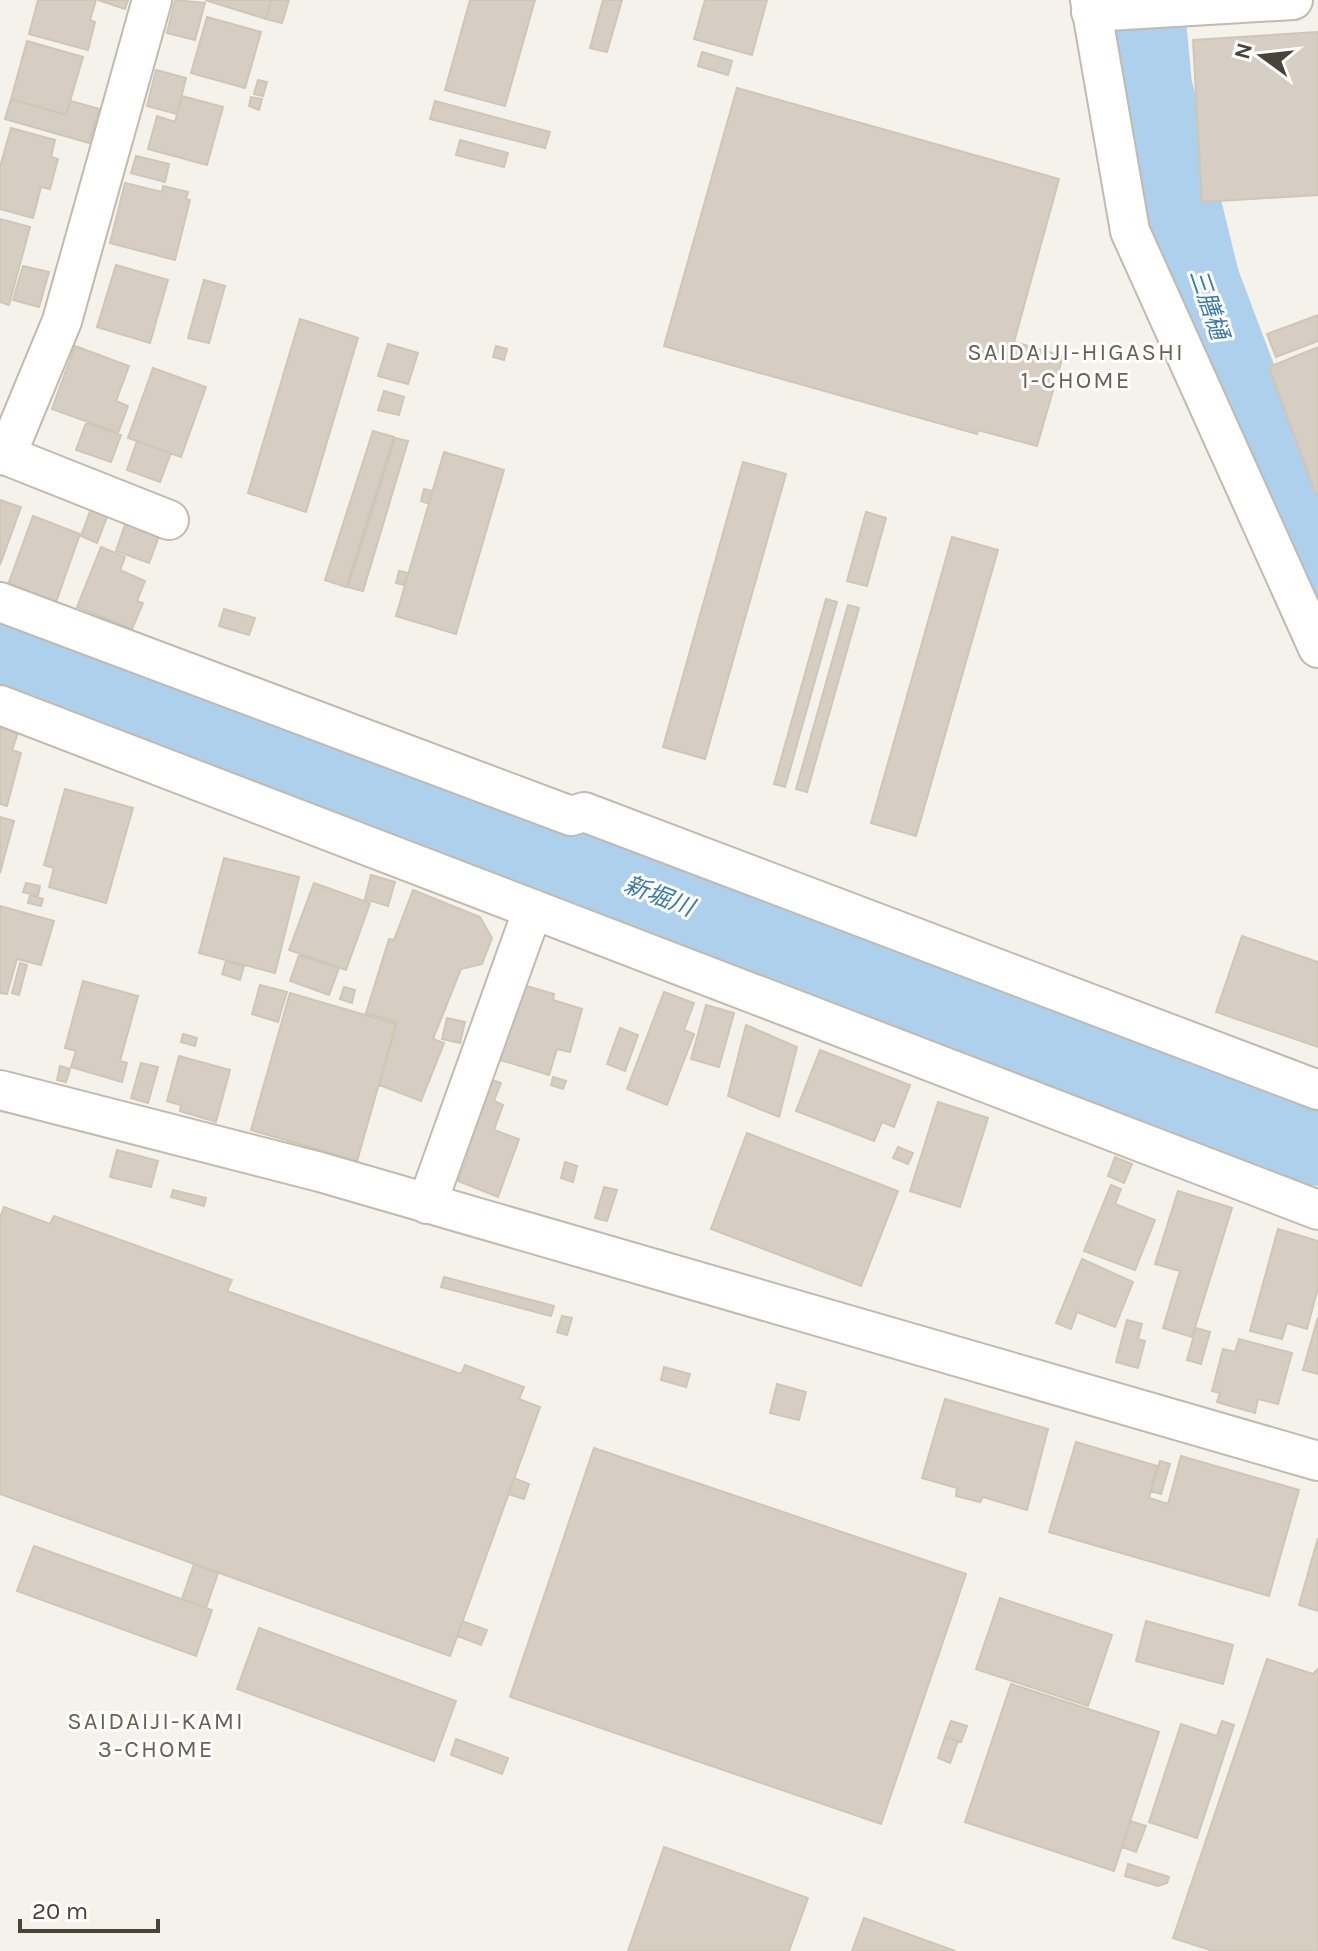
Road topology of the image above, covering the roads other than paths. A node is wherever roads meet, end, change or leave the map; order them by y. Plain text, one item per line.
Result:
1 (152, 0) edge
2 (1293, 0) edge
3 (1099, 8) edge
4 (3, 454) edge
5 (169, 520) dead end
6 (0, 602) edge
7 (1318, 648) edge
8 (0, 705) edge
9 (533, 909) junction
10 (0, 1090) edge
11 (1318, 1090) edge
12 (427, 1204) junction
13 (1318, 1210) edge
14 (1318, 1461) edge

1 - 4 street
2 - 3 street
3 - 7 street
4 - 5 street
6 - 11 street
8 - 9 street
9 - 12 street
9 - 13 street
10 - 12 street
12 - 14 street

